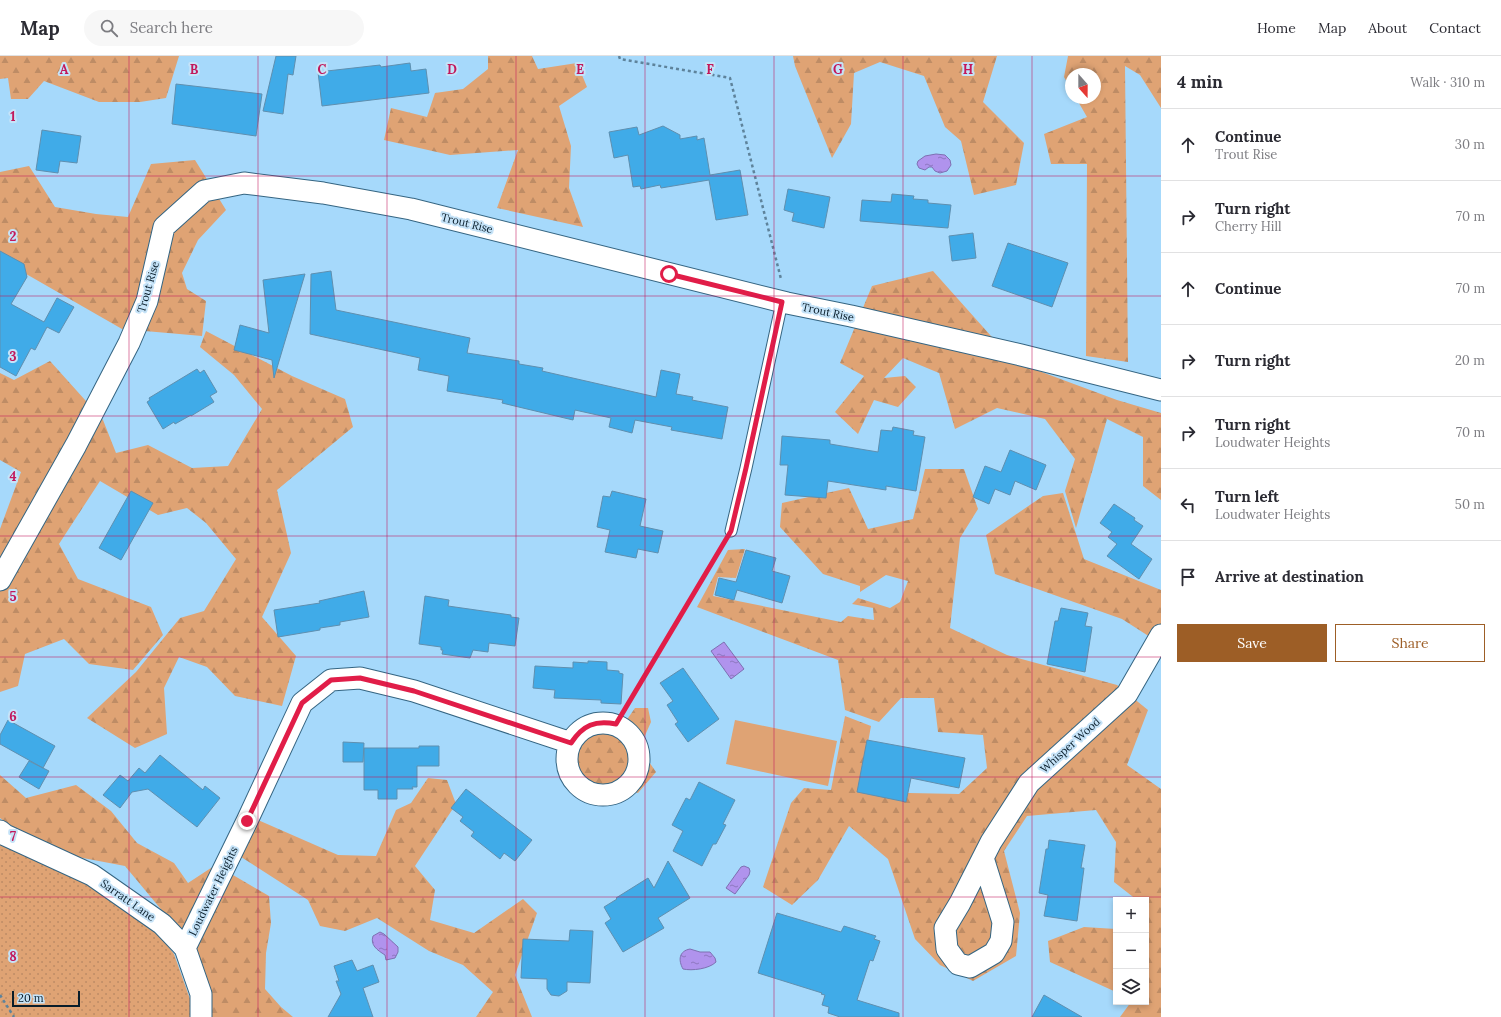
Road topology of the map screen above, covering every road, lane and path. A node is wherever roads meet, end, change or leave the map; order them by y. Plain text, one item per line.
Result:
1 (620, 56) edge
2 (785, 303) junction
3 (1161, 390) edge
4 (731, 531) joint
5 (0, 580) edge
6 (1161, 635) edge
7 (616, 724) junction
8 (571, 743) junction
9 (0, 831) edge
10 (983, 858) dead end
11 (185, 948) junction
12 (0, 995) edge
13 (14, 1017) edge
14 (201, 1017) edge

1 - 2 path
2 - 3 street, Trout Rise
2 - 4 lane
2 - 5 street, Trout Rise
4 - 7 path
6 - 10 street, Whisper Wood
7 - 8 street
7 - 8 street
8 - 11 street, Loudwater Heights
9 - 11 street, Sarratt Lane
11 - 14 street, Sarratt Lane
12 - 13 path

